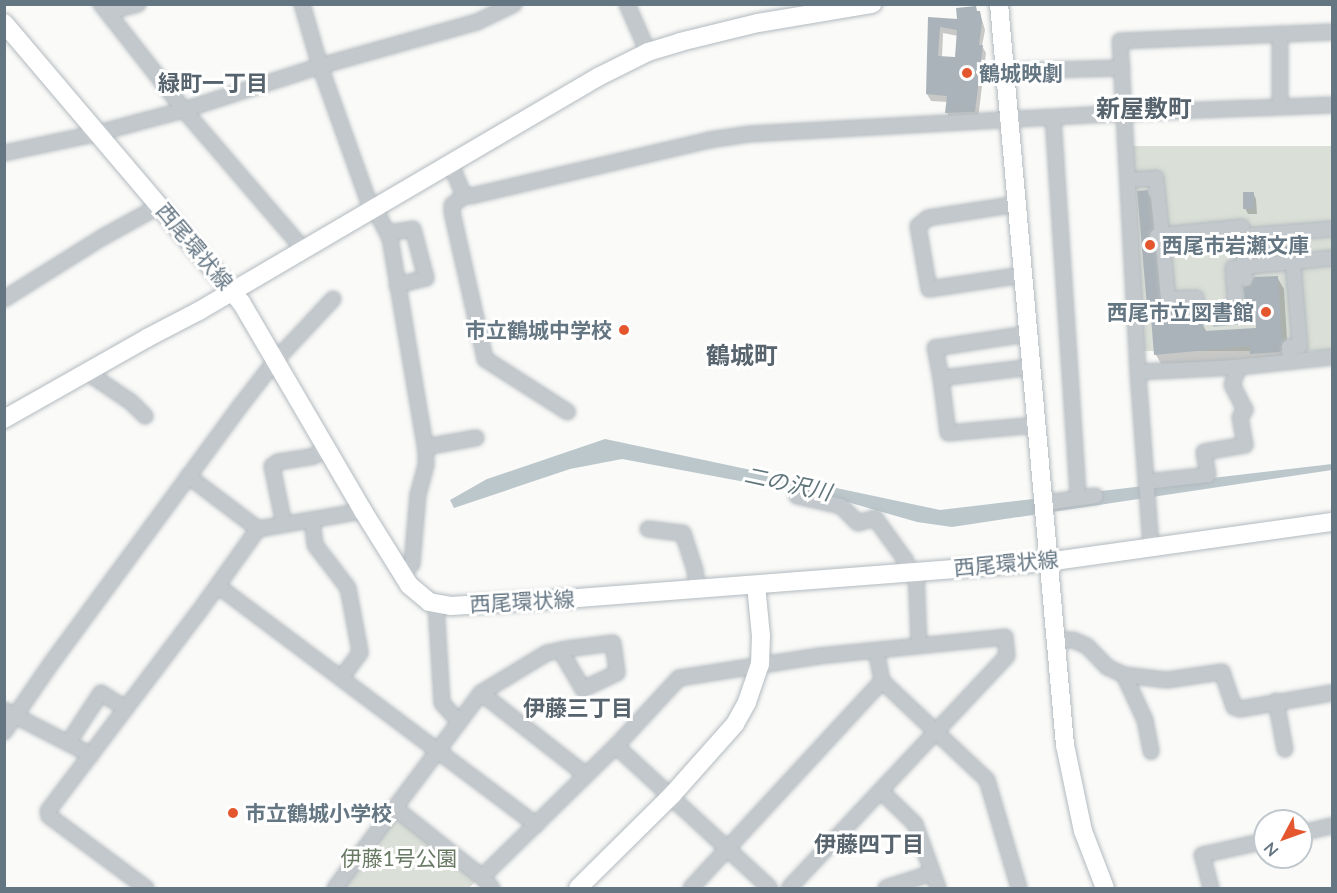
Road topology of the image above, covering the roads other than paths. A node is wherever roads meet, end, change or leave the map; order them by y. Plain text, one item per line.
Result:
1 (138, 4) edge
2 (302, 4) edge
3 (514, 4) edge
4 (627, 4) edge
5 (872, 4) edge
6 (999, 4) edge
7 (104, 8) edge
8 (4, 22) edge
9 (1332, 32) edge
10 (1280, 34) junction
11 (648, 52) junction
12 (320, 66) junction
13 (1122, 68) junction
14 (1006, 71) junction
15 (1332, 105) edge
16 (1280, 107) junction
17 (184, 110) junction
18 (1125, 113) junction
19 (1053, 117) junction
20 (1010, 120) junction
21 (98, 133) junction
22 (4, 153) edge
23 (451, 165) junction
24 (1128, 180) junction
25 (465, 195) junction
26 (1018, 204) junction
27 (161, 206) junction
28 (373, 210) junction
29 (1332, 229) edge
30 (388, 233) junction
31 (1159, 235) junction
32 (1242, 236) junction
33 (303, 250) junction
34 (1332, 258) edge
35 (1293, 262) junction
36 (1245, 272) junction
37 (1023, 275) junction
38 (397, 285) junction
39 (233, 291) junction
40 (4, 299) edge
41 (333, 299) dead end
42 (1026, 334) junction
43 (1332, 357) edge
44 (1290, 360) junction
45 (275, 361) junction
46 (1031, 367) junction
47 (1239, 367) junction
48 (1138, 372) junction
49 (88, 373) junction
50 (941, 378) junction
51 (568, 412) dead end
52 (145, 416) dead end
53 (4, 419) edge
54 (1037, 425) junction
55 (476, 438) dead end
56 (327, 447) junction
57 (426, 447) junction
58 (188, 476) junction
59 (1146, 482) junction
60 (1044, 495) junction
61 (797, 496) dead end
62 (1096, 496) dead end
63 (1078, 498) junction
64 (363, 512) junction
65 (312, 520) junction
66 (1332, 522) edge
67 (284, 524) junction
68 (258, 529) junction
69 (648, 529) dead end
70 (1151, 546) junction
71 (1047, 561) junction
72 (912, 571) junction
73 (402, 574) junction
74 (756, 585) junction
75 (218, 586) junction
76 (698, 590) junction
77 (436, 604) junction
78 (1054, 640) junction
79 (920, 644) junction
80 (560, 650) dead end
81 (876, 650) junction
82 (760, 664) junction
83 (1124, 675) junction
84 (341, 678) junction
85 (882, 681) junction
86 (481, 693) junction
87 (1332, 693) edge
88 (1276, 701) junction
89 (125, 708) junction
90 (10, 713) edge
91 (459, 722) junction
92 (4, 732) edge
93 (935, 732) junction
94 (69, 743) junction
95 (616, 746) junction
96 (1285, 749) dead end
97 (439, 751) junction
98 (1151, 751) dead end
99 (91, 755) junction
100 (586, 775) junction
101 (882, 792) junction
102 (672, 795) junction
103 (395, 808) junction
104 (536, 825) junction
105 (1332, 826) edge
106 (1313, 830) edge
107 (1253, 844) edge
108 (727, 847) junction
109 (932, 873) junction
110 (482, 877) junction
111 (143, 888) edge
112 (335, 888) edge
113 (492, 888) edge
114 (578, 888) edge
115 (691, 888) edge
116 (770, 888) edge
117 (789, 888) edge
118 (886, 888) edge
119 (938, 888) edge
120 (1019, 888) edge
121 (1105, 888) edge
122 (1211, 888) edge

1 - 7 street
2 - 12 street
3 - 12 street
4 - 11 street
5 - 11 street
6 - 14 street
7 - 17 street
8 - 21 street, 西尾環状線
9 - 10 street
10 - 13 street
10 - 16 street
11 - 23 street
12 - 17 street
12 - 28 street
13 - 14 street
13 - 18 street
14 - 20 street
15 - 16 street
16 - 18 street
17 - 21 street
17 - 33 street
18 - 19 street
18 - 24 street
19 - 20 street
19 - 63 street
20 - 25 street
20 - 26 street
21 - 22 street
21 - 27 street, 西尾環状線
23 - 25 street
23 - 28 street
24 - 31 street
24 - 48 street
25 - 51 street
26 - 37 street
26 - 37 street
27 - 39 street, 西尾環状線
27 - 40 street
28 - 30 street
28 - 33 street
29 - 32 street
30 - 38 street
30 - 38 street
31 - 32 street
31 - 36 street
32 - 36 street
33 - 39 street
34 - 35 street
35 - 36 street
35 - 44 street
37 - 42 street
38 - 57 street
39 - 45 street, 西尾環状線
39 - 49 street
41 - 45 street
42 - 46 street
42 - 50 street
43 - 44 street
44 - 47 street
45 - 56 street, 西尾環状線
45 - 58 street
46 - 50 street
46 - 54 street
47 - 48 street
47 - 59 street
48 - 59 street
49 - 52 street
49 - 53 street
50 - 54 street
54 - 60 street
55 - 57 street
56 - 64 street, 西尾環状線
56 - 67 street
57 - 73 street
58 - 68 street
58 - 90 street
59 - 70 street
60 - 63 street
60 - 71 street
61 - 72 street
62 - 63 street
64 - 65 street
64 - 73 street, 西尾環状線
65 - 67 street
65 - 84 street
66 - 70 street, 西尾環状線
67 - 68 street
68 - 75 street
69 - 76 street
70 - 71 street, 西尾環状線
71 - 72 street, 西尾環状線
71 - 78 street
72 - 74 street, 西尾環状線
72 - 79 street
73 - 77 street, 西尾環状線
74 - 76 street, 西尾環状線
74 - 82 street
75 - 84 street
75 - 89 street
76 - 77 street, 西尾環状線
77 - 91 street
78 - 83 street
78 - 121 street
79 - 81 street
79 - 93 street
80 - 86 street
81 - 82 street
81 - 85 street
82 - 95 street
82 - 102 street
83 - 88 street
83 - 98 street
84 - 97 street
85 - 93 street
85 - 108 street
86 - 91 street
86 - 100 street
87 - 88 street
88 - 96 street
89 - 94 street
89 - 99 street
90 - 92 street
90 - 94 street
91 - 97 street
93 - 101 street
93 - 120 street
94 - 99 street
95 - 100 street
95 - 102 street
97 - 103 street
97 - 104 street
99 - 111 street
100 - 104 street
101 - 109 street
101 - 117 street
102 - 108 street
102 - 114 street
103 - 110 street
103 - 112 street
104 - 110 street
105 - 106 street
107 - 122 street
108 - 115 street
108 - 116 street
109 - 118 street
109 - 119 street
110 - 113 street

